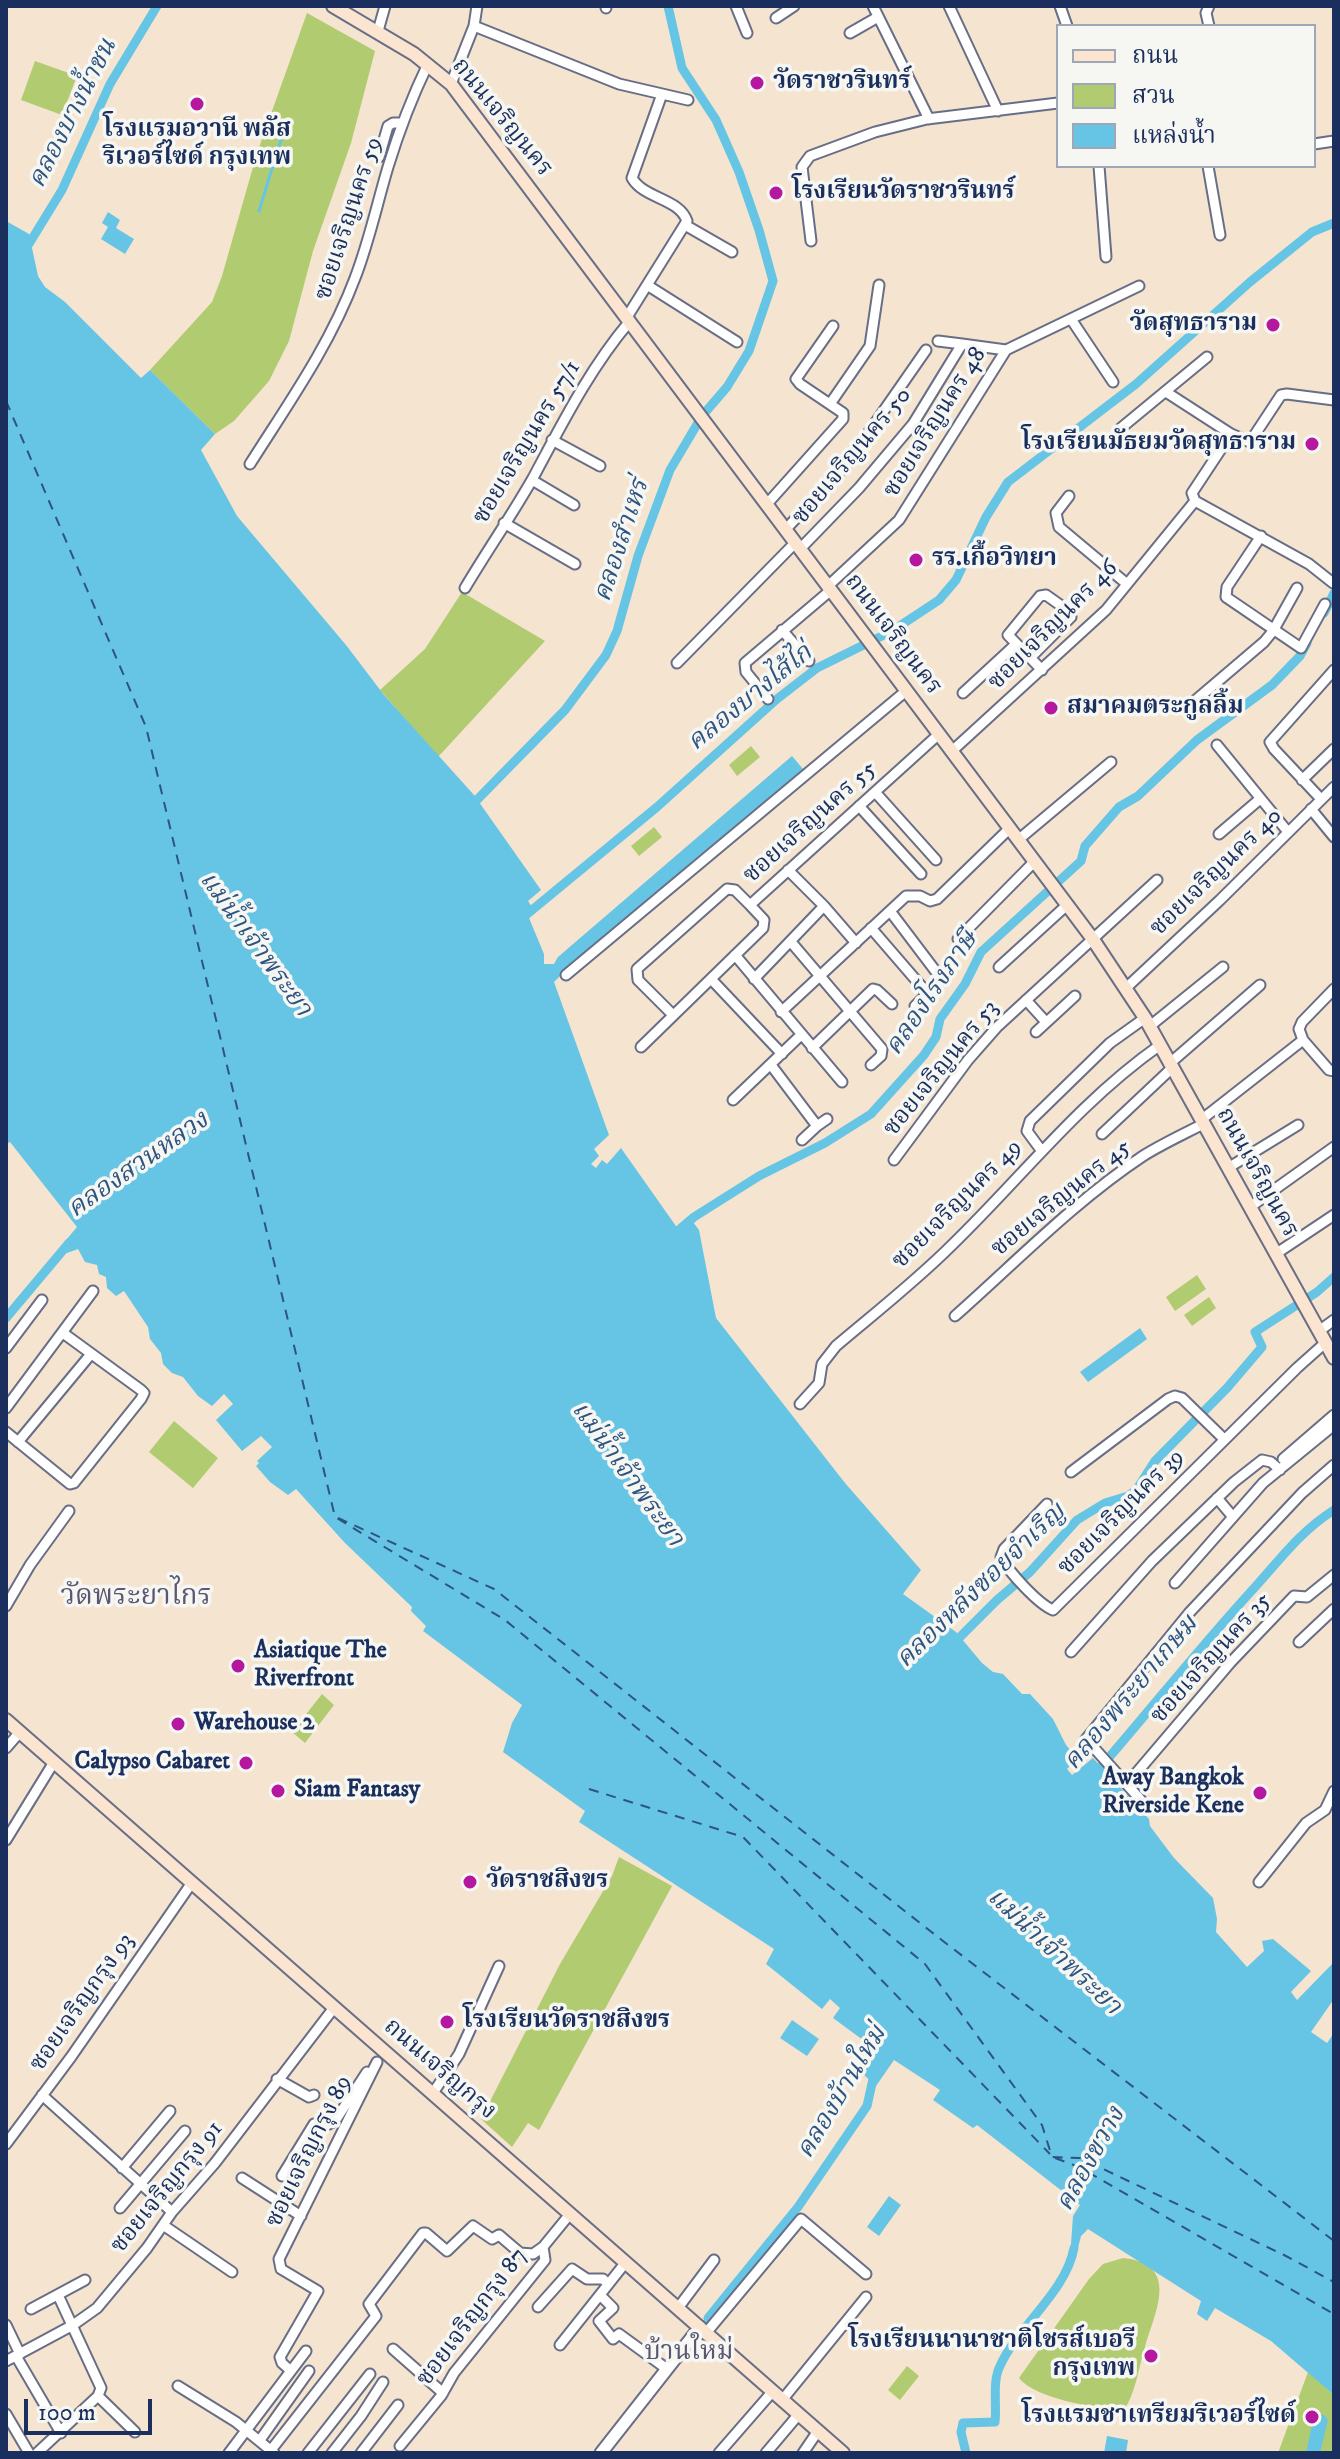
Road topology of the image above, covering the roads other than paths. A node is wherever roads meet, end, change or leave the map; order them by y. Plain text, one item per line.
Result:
1 (333, 6) edge
2 (385, 6) edge
3 (477, 6) edge
4 (736, 6) edge
5 (794, 6) edge
6 (873, 6) edge
7 (949, 6) edge
8 (878, 17) junction
9 (776, 18) dead end
10 (474, 26) junction
11 (378, 31) junction
12 (747, 33) dead end
13 (850, 33) dead end
14 (428, 64) junction
15 (451, 84) junction
16 (662, 94) junction
17 (688, 100) dead end
18 (1056, 103) edge
19 (998, 111) junction
20 (929, 119) junction
21 (403, 123) junction
22 (379, 157) dead end
23 (1099, 168) edge
24 (1208, 168) edge
25 (685, 225) junction
26 (1220, 235) dead end
27 (811, 241) dead end
28 (732, 252) dead end
29 (1106, 257) dead end
30 (647, 285) junction
31 (879, 285) dead end
32 (1139, 286) dead end
33 (629, 319) junction
34 (1071, 319) junction
35 (833, 326) dead end
36 (938, 341) dead end
37 (737, 342) dead end
38 (962, 344) junction
39 (926, 350) dead end
40 (1006, 350) junction
41 (1207, 357) dead end
42 (1113, 382) dead end
43 (1166, 392) junction
44 (1334, 400) edge
45 (830, 404) junction
46 (1121, 428) dead end
47 (1231, 434) junction
48 (552, 440) junction
49 (250, 464) dead end
50 (600, 466) dead end
51 (532, 480) junction
52 (1069, 496) dead end
53 (1195, 501) junction
54 (767, 504) junction
55 (574, 505) dead end
56 (504, 523) junction
57 (786, 529) junction
58 (1261, 536) junction
59 (798, 546) junction
60 (575, 564) dead end
61 (1333, 583) edge
62 (1127, 584) junction
63 (465, 588) dead end
64 (829, 588) junction
65 (1297, 588) dead end
66 (1325, 604) dead end
67 (782, 630) junction
68 (1273, 631) junction
69 (1015, 645) junction
70 (1031, 657) junction
71 (809, 661) dead end
72 (677, 663) dead end
73 (1042, 670) junction
74 (1334, 670) edge
75 (906, 691) junction
76 (963, 693) dead end
77 (768, 699) dead end
78 (1190, 705) dead end
79 (939, 734) junction
80 (1217, 745) dead end
81 (1334, 749) edge
82 (952, 751) junction
83 (1111, 762) dead end
84 (1302, 780) junction
85 (1334, 787) edge
86 (875, 792) junction
87 (1260, 799) junction
88 (1321, 799) junction
89 (859, 806) junction
90 (1311, 809) junction
91 (1010, 828) junction
92 (1288, 832) junction
93 (1219, 834) dead end
94 (1334, 837) edge
95 (1018, 840) junction
96 (936, 860) dead end
97 (1034, 862) junction
98 (788, 870) junction
99 (921, 874) dead end
100 (1157, 880) dead end
101 (750, 905) junction
102 (1067, 905) junction
103 (824, 906) junction
104 (890, 911) junction
105 (871, 928) junction
106 (1092, 938) junction
107 (958, 939) dead end
108 (791, 942) junction
109 (856, 943) junction
110 (735, 955) junction
111 (999, 967) dead end
112 (1223, 967) dead end
113 (566, 975) dead end
114 (820, 976) junction
115 (711, 979) junction
116 (754, 979) junction
117 (1260, 985) dead end
118 (1127, 987) junction
119 (1334, 989) edge
120 (928, 994) junction
121 (1075, 996) dead end
122 (1026, 1000) junction
123 (892, 1004) dead end
124 (915, 1006) dead end
125 (851, 1011) junction
126 (781, 1012) junction
127 (673, 1015) junction
128 (1046, 1022) junction
129 (1148, 1022) junction
130 (1036, 1032) dead end
131 (801, 1035) junction
132 (1303, 1040) junction
133 (1160, 1045) junction
134 (641, 1047) dead end
135 (812, 1048) junction
136 (782, 1054) junction
137 (771, 1065) junction
138 (871, 1065) dead end
139 (1171, 1066) junction
140 (1334, 1071) edge
141 (842, 1082) dead end
142 (733, 1100) dead end
143 (827, 1119) dead end
144 (1202, 1122) junction
145 (1298, 1125) dead end
146 (817, 1126) junction
147 (1102, 1134) dead end
148 (802, 1140) dead end
149 (1334, 1147) edge
150 (1041, 1150) junction
151 (894, 1160) dead end
152 (1228, 1168) junction
153 (1250, 1207) junction
154 (1334, 1215) edge
155 (1277, 1253) junction
156 (93, 1291) dead end
157 (42, 1300) dead end
158 (955, 1316) dead end
159 (1334, 1320) edge
160 (63, 1333) junction
161 (1326, 1336) edge
162 (6, 1348) edge
163 (91, 1354) junction
164 (1334, 1358) edge
165 (800, 1404) dead end
166 (6, 1408) edge
167 (1334, 1415) edge
168 (1334, 1425) edge
169 (6, 1432) edge
170 (1318, 1433) junction
171 (1224, 1439) junction
172 (18, 1442) junction
173 (1334, 1465) edge
174 (1276, 1470) junction
175 (1071, 1472) dead end
176 (1217, 1498) junction
177 (1047, 1504) dead end
178 (69, 1511) dead end
179 (1233, 1517) junction
180 (1334, 1575) edge
181 (6, 1582) edge
182 (1175, 1583) dead end
183 (15, 1589) junction
184 (6, 1606) edge
185 (1334, 1609) edge
186 (1299, 1642) dead end
187 (1071, 1652) dead end
188 (6, 1720) edge
189 (20, 1732) junction
190 (6, 1748) edge
191 (54, 1762) junction
192 (1127, 1784) junction
193 (1334, 1791) edge
194 (1148, 1808) dead end
195 (6, 1840) edge
196 (1259, 1882) dead end
197 (191, 1884) junction
198 (499, 1966) dead end
199 (333, 2009) junction
200 (380, 2057) junction
201 (277, 2079) junction
202 (433, 2093) junction
203 (42, 2095) junction
204 (314, 2095) dead end
205 (170, 2111) dead end
206 (185, 2131) dead end
207 (6, 2144) edge
208 (122, 2168) junction
209 (282, 2176) dead end
210 (242, 2178) dead end
211 (141, 2186) junction
212 (120, 2208) dead end
213 (172, 2212) junction
214 (570, 2214) junction
215 (301, 2216) junction
216 (163, 2225) junction
217 (543, 2247) junction
218 (714, 2260) dead end
219 (626, 2262) junction
220 (232, 2272) dead end
221 (866, 2274) dead end
222 (85, 2280) dead end
223 (607, 2283) junction
224 (58, 2295) junction
225 (600, 2295) junction
226 (866, 2297) dead end
227 (538, 2307) dead end
228 (678, 2308) junction
229 (31, 2309) dead end
230 (6, 2325) edge
231 (73, 2325) junction
232 (703, 2330) junction
233 (560, 2345) dead end
234 (393, 2349) dead end
235 (306, 2351) dead end
236 (18, 2355) junction
237 (6, 2361) edge
238 (667, 2369) junction
239 (291, 2371) junction
240 (309, 2371) dead end
241 (370, 2374) dead end
242 (383, 2382) dead end
243 (178, 2386) dead end
244 (443, 2393) junction
245 (778, 2395) junction
246 (98, 2396) junction
247 (398, 2405) dead end
248 (6, 2414) edge
249 (799, 2414) junction
250 (246, 2429) junction
251 (818, 2431) junction
252 (135, 2432) dead end
253 (61, 2433) junction
254 (260, 2440) junction
255 (400, 2446) dead end
256 (608, 2451) edge
257 (273, 2452) edge
258 (841, 2452) edge
259 (29, 2453) edge
260 (37, 2453) edge
261 (229, 2453) edge
262 (308, 2453) edge
263 (332, 2453) edge
264 (361, 2453) edge
265 (719, 2453) edge
266 (766, 2453) edge
267 (803, 2453) edge

1 - 11 main road, ถนนเจริญนคร
2 - 11 street
3 - 10 street
4 - 12 street
5 - 9 street
6 - 8 street
7 - 19 street
8 - 13 street
8 - 20 street
10 - 15 street
10 - 16 street
11 - 14 main road, ถนนเจริญนคร
14 - 15 main road, ถนนเจริญนคร
14 - 21 street, ซอยเจริญนคร 59
15 - 33 main road, ถนนเจริญนคร
16 - 17 street
16 - 25 street
18 - 19 street
19 - 20 street
20 - 27 street
21 - 22 street
21 - 49 street, ซอยเจริญนคร 59
23 - 29 street
24 - 26 street
25 - 28 street
25 - 30 street, ซอยเจริญนคร 57/1
30 - 33 street, ซอยเจริญนคร 57/1
30 - 37 street
31 - 45 street
32 - 34 street, ซอยเจริญนคร 48
33 - 48 street, ซอยเจริญนคร 57/1
33 - 54 main road, ถนนเจริญนคร
34 - 40 street, ซอยเจริญนคร 48
34 - 42 street
35 - 45 street
36 - 38 street
38 - 40 street
38 - 59 street, ซอยเจริญนคร 50
39 - 57 street
40 - 64 street, ซอยเจริญนคร 48
41 - 43 street
43 - 46 street
43 - 47 street
44 - 47 street
45 - 54 street
47 - 53 street, ซอยเจริญนคร 46
48 - 50 street
48 - 51 street, ซอยเจริญนคร 57/1
51 - 55 street
51 - 56 street, ซอยเจริญนคร 57/1
52 - 62 street
53 - 58 street
53 - 62 street, ซอยเจริญนคร 46
54 - 57 main road, ถนนเจริญนคร
56 - 60 street
56 - 63 street, ซอยเจริญนคร 57/1
57 - 59 main road, ถนนเจริญนคร
58 - 61 street
58 - 68 street
59 - 64 main road, ถนนเจริญนคร
59 - 72 street, ซอยเจริญนคร 50
62 - 73 street, ซอยเจริญนคร 46
64 - 67 street, ซอยเจริญนคร 48
64 - 75 main road, ถนนเจริญนคร
65 - 68 street
66 - 68 street
67 - 71 street
67 - 77 street, ซอยเจริญนคร 48
68 - 78 street
69 - 70 street
69 - 70 street
69 - 76 street
70 - 73 street
73 - 82 street, ซอยเจริญนคร 46
74 - 84 street
75 - 79 main road, ถนนเจริญนคร
75 - 113 street
79 - 82 main road, ถนนเจริญนคร
79 - 86 street, ซอยเจริญนคร 55
80 - 87 street
81 - 84 street
82 - 91 main road, ถนนเจริญนคร
83 - 95 street
84 - 88 street
85 - 88 street, ซอยเจริญนคร 40
86 - 89 street, ซอยเจริญนคร 55
86 - 96 street
87 - 92 street
87 - 93 street
88 - 90 street, ซอยเจริญนคร 40
89 - 98 street, ซอยเจริญนคร 55
89 - 99 street
90 - 92 street, ซอยเจริญนคร 40
90 - 94 street
91 - 95 main road, ถนนเจริญนคร
91 - 104 street
92 - 118 street, ซอยเจริญนคร 40
95 - 97 main road, ถนนเจริญนคร
97 - 102 main road, ถนนเจริญนคร
97 - 107 street
98 - 101 street, ซอยเจริญนคร 55
98 - 103 street
100 - 106 street, ซอยเจริญนคร 53
101 - 110 street, ซอยเจริญนคร 55
101 - 127 street
102 - 106 main road, ถนนเจริญนคร
102 - 111 street
103 - 108 street
103 - 109 street
104 - 105 street
104 - 120 street
105 - 109 street
105 - 120 street
106 - 118 main road, ถนนเจริญนคร
106 - 122 street, ซอยเจริญนคร 53
108 - 114 street
108 - 116 street
109 - 114 street
110 - 115 street, ซอยเจริญนคร 55
110 - 116 street
112 - 129 street
114 - 125 street
114 - 126 street
115 - 127 street, ซอยเจริญนคร 55
115 - 136 street
116 - 126 street
117 - 139 street
118 - 129 main road, ถนนเจริญนคร
119 - 132 street
120 - 124 street
121 - 128 street
122 - 128 street
122 - 151 street, ซอยเจริญนคร 53
123 - 125 street
125 - 135 street
125 - 138 street
126 - 131 street
127 - 134 street, ซอยเจริญนคร 55
128 - 130 street
129 - 133 main road, ถนนเจริญนคร
129 - 150 street
131 - 135 street
131 - 136 street
132 - 140 street
132 - 144 street, ซอยเจริญนคร 45
133 - 139 main road, ถนนเจริญนคร
133 - 150 street, ซอยเจริญนคร 49
135 - 141 street
136 - 137 street
137 - 142 street
137 - 146 street
139 - 144 main road, ถนนเจริญนคร
139 - 147 street
143 - 146 street
144 - 152 main road, ถนนเจริญนคร
144 - 158 street, ซอยเจริญนคร 45
145 - 152 street
146 - 148 street
149 - 153 street
150 - 165 street, ซอยเจริญนคร 49
152 - 153 main road, ถนนเจริญนคร
153 - 155 main road, ถนนเจริญนคร
154 - 155 street
155 - 161 main road, ถนนเจริญนคร
156 - 160 street
157 - 162 street
159 - 161 street, ซอยเจริญนคร 39
160 - 163 street
160 - 166 street
161 - 164 main road, ถนนเจริญนคร
161 - 171 street, ซอยเจริญนคร 39
163 - 172 street
163 - 172 street
167 - 170 street
168 - 170 street
169 - 172 street
170 - 174 street
171 - 175 street
171 - 177 street, ซอยเจริญนคร 39
173 - 192 street
174 - 176 street
174 - 179 street
176 - 179 street
176 - 187 street
178 - 183 street
179 - 182 street
180 - 192 street, ซอยเจริญนคร 35
181 - 183 street
183 - 184 street
185 - 186 street
188 - 189 main road, ถนนเจริญกรุง
189 - 190 street
189 - 191 main road, ถนนเจริญกรุง
191 - 195 street
191 - 197 main road, ถนนเจริญกรุง
192 - 194 street
193 - 196 street
197 - 199 main road, ถนนเจริญกรุง
197 - 203 street, ซอยเจริญกรุง 93
198 - 202 street
199 - 200 main road, ถนนเจริญกรุง
199 - 201 street, ซอยเจริญกรุง 91
200 - 202 main road, ถนนเจริญกรุง
200 - 209 street
200 - 215 street, ซอยเจริญกรุง 89
201 - 204 street
201 - 213 street, ซอยเจริญกรุง 91
202 - 214 main road, ถนนเจริญกรุง
203 - 207 street, ซอยเจริญกรุง 93
203 - 208 street
205 - 208 street
206 - 211 street
208 - 211 street
210 - 215 street
211 - 212 street
211 - 213 street
213 - 216 street, ซอยเจริญกรุง 91
214 - 217 street, ซอยเจริญกรุง 87
214 - 219 main road, ถนนเจริญกรุง
215 - 239 street, ซอยเจริญกรุง 89
216 - 220 street
216 - 231 street, ซอยเจริญกรุง 91
217 - 244 street, ซอยเจริญกรุง 87
217 - 257 street
218 - 228 street
219 - 223 street
219 - 228 main road, ถนนเจริญกรุง
221 - 232 street
222 - 224 street
223 - 225 street
223 - 227 street
224 - 229 street
224 - 231 street
225 - 233 street
225 - 238 street
226 - 245 street
228 - 232 main road, ถนนเจริญกรุง
230 - 236 street
231 - 236 street, ซอยเจริญกรุง 91
231 - 246 street
232 - 238 street
232 - 245 main road, ถนนเจริญกรุง
234 - 244 street
235 - 239 street
236 - 237 street, ซอยเจริญกรุง 91
236 - 253 street
238 - 256 street
239 - 250 street
240 - 254 street
241 - 262 street
242 - 263 street
243 - 250 street
244 - 255 street, ซอยเจริญกรุง 87
245 - 249 main road, ถนนเจริญกรุง
245 - 265 street
246 - 252 street
246 - 253 street
247 - 264 street
248 - 259 street
249 - 251 main road, ถนนเจริญกรุง
249 - 266 street
250 - 254 street
250 - 261 street
251 - 258 main road, ถนนเจริญกรุง
251 - 267 street
253 - 260 street
254 - 257 street

